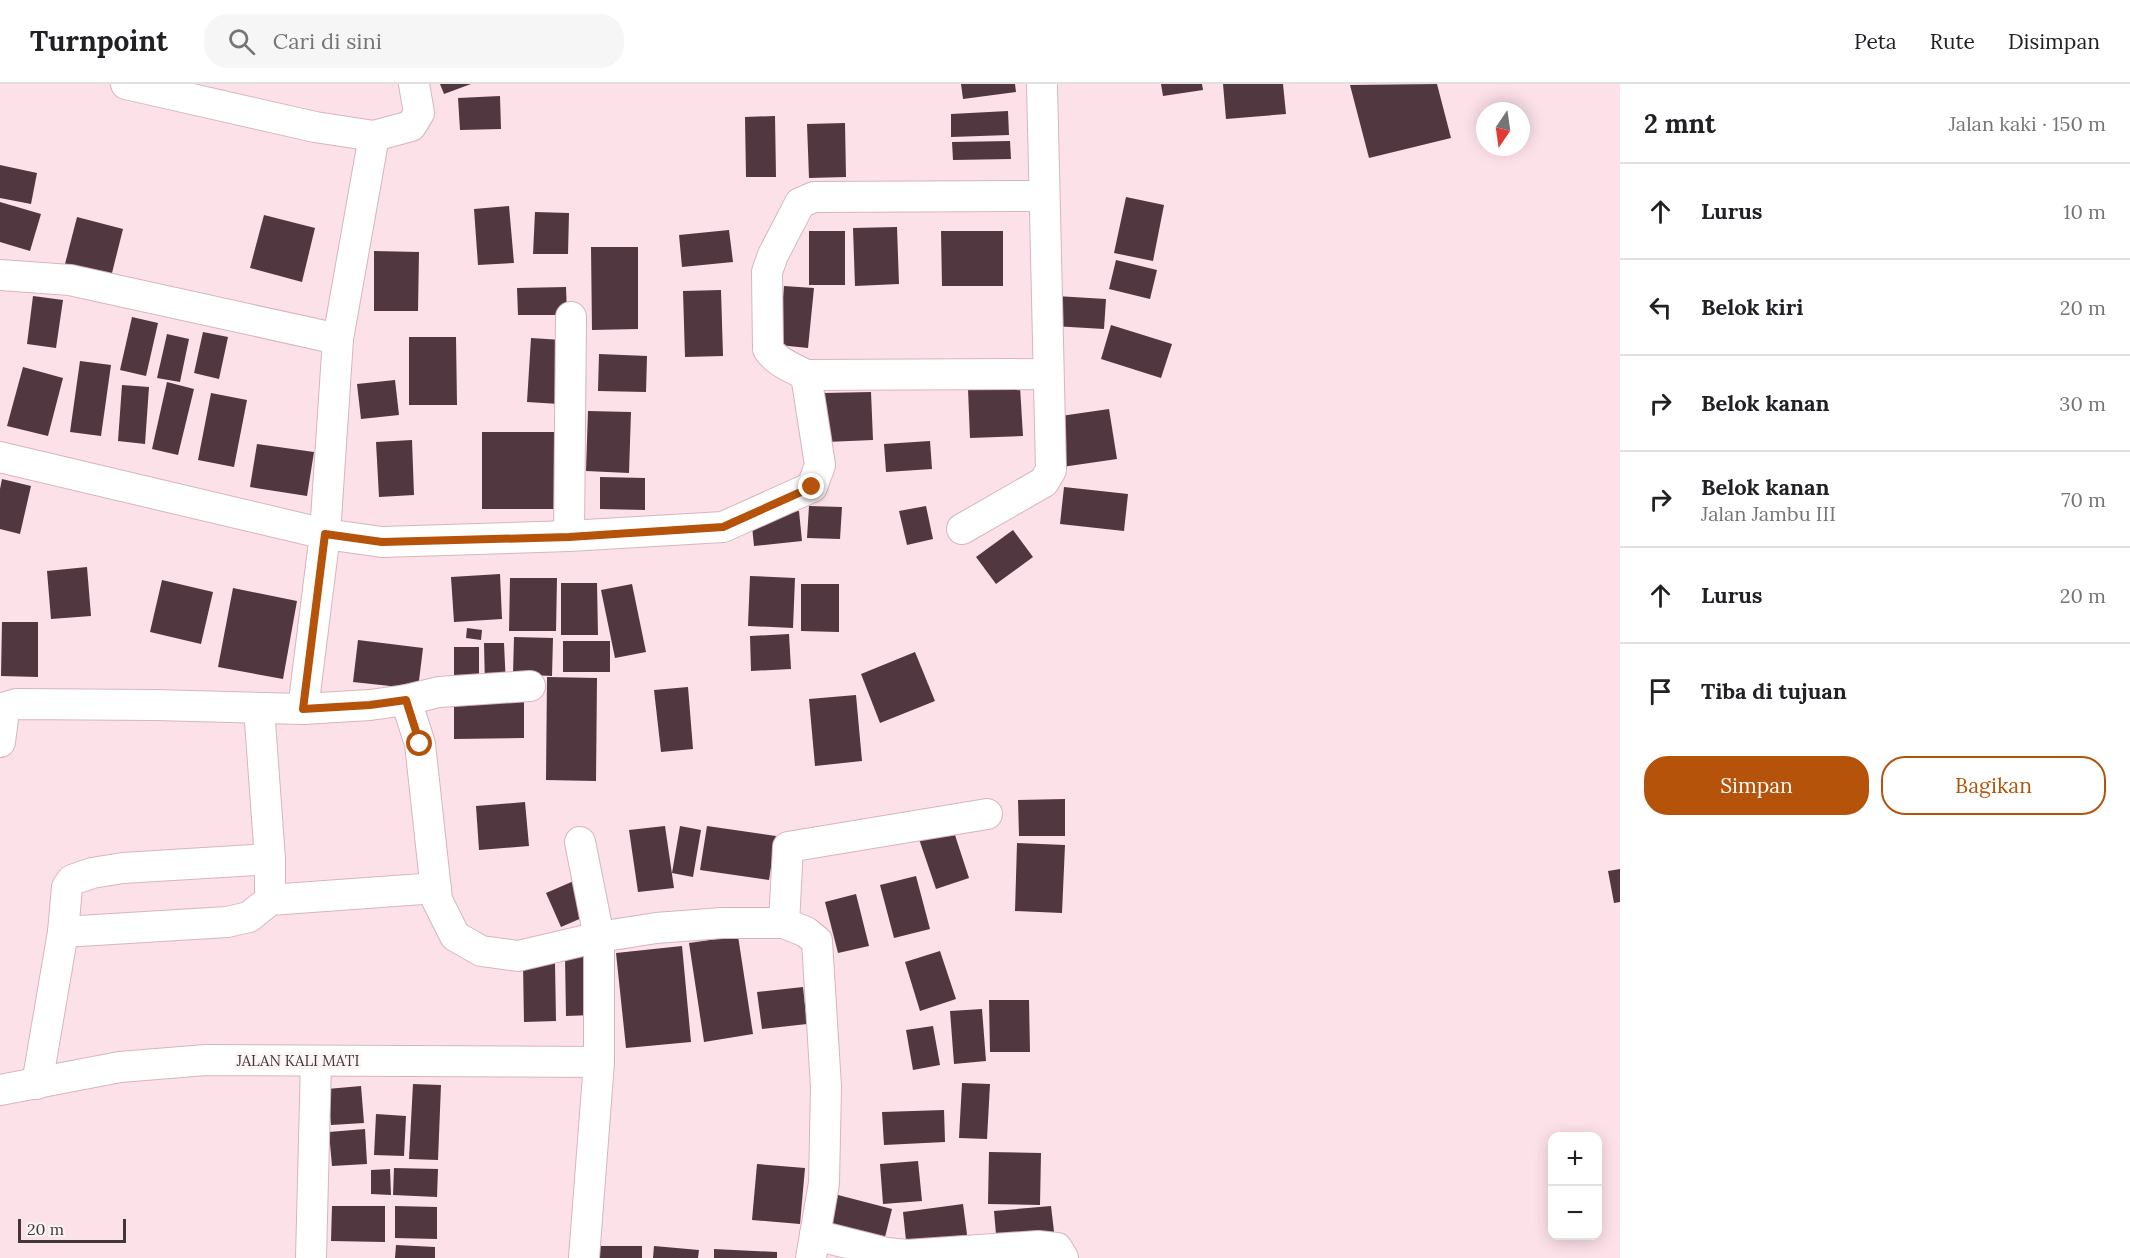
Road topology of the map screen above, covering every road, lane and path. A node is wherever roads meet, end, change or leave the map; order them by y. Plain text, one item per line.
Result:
1 (126, 84) edge
2 (414, 84) edge
3 (1042, 84) edge
4 (375, 136) junction
5 (1044, 196) junction
6 (0, 275) edge
7 (571, 317) dead end
8 (338, 339) junction
9 (1048, 374) junction
10 (806, 375) junction
11 (0, 457) edge
12 (962, 529) dead end
13 (325, 534) junction
14 (569, 537) junction
15 (530, 686) dead end
16 (406, 700) junction
17 (259, 708) junction
18 (303, 709) junction
19 (0, 742) edge
20 (987, 814) dead end
21 (580, 842) dead end
22 (270, 859) junction
23 (436, 888) junction
24 (270, 900) junction
25 (784, 923) junction
26 (63, 932) junction
27 (599, 937) junction
28 (316, 1061) junction
29 (599, 1062) junction
30 (37, 1084) junction
31 (0, 1090) edge
32 (813, 1246) edge
33 (311, 1258) edge
34 (584, 1258) edge
35 (1063, 1258) edge

1 - 4 street
2 - 4 street
3 - 5 street
4 - 8 street
5 - 9 street
5 - 10 street
6 - 8 street
7 - 14 street
8 - 13 street
9 - 10 street
9 - 12 street
10 - 14 street
11 - 13 street
13 - 14 street
13 - 18 street
15 - 16 street
16 - 18 street
16 - 23 street
17 - 18 street
17 - 19 street
17 - 22 street
20 - 25 street
21 - 27 street
22 - 24 street
22 - 26 street
23 - 24 street
23 - 27 street
24 - 26 street
25 - 27 street
25 - 32 street
26 - 30 street
27 - 29 street
28 - 29 street, JALAN KALI MATI
28 - 30 street, JALAN KALI MATI
28 - 33 street
29 - 34 street
30 - 31 street, JALAN KALI MATI
32 - 35 street

